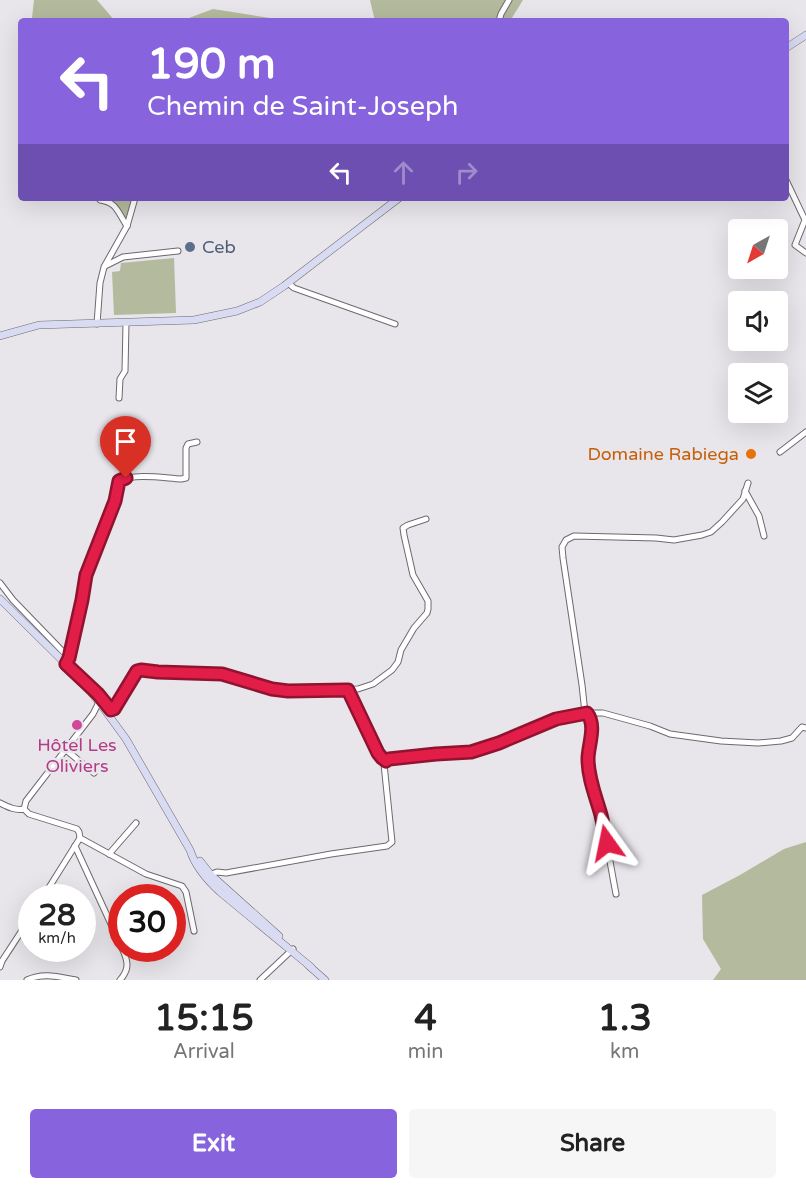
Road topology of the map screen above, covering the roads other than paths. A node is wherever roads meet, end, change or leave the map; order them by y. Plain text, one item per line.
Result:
1 (509, 0) edge
2 (500, 18) edge
3 (806, 35) edge
4 (789, 46) edge
5 (789, 186) edge
6 (108, 201) edge
7 (134, 201) edge
8 (395, 201) edge
9 (127, 226) junction
10 (178, 251) dead end
11 (806, 253) edge
12 (104, 267) junction
13 (288, 283) junction
14 (126, 323) junction
15 (97, 324) junction
16 (395, 324) dead end
17 (0, 336) edge
18 (120, 398) dead end
19 (806, 432) edge
20 (197, 442) dead end
21 (780, 452) dead end
22 (748, 483) dead end
23 (745, 491) junction
24 (426, 519) dead end
25 (764, 536) dead end
26 (0, 583) edge
27 (0, 598) edge
28 (67, 661) junction
29 (348, 690) junction
30 (106, 708) junction
31 (586, 713) junction
32 (806, 728) edge
33 (126, 739) junction
34 (66, 750) junction
35 (386, 761) junction
36 (94, 773) dead end
37 (0, 803) edge
38 (24, 809) junction
39 (136, 823) dead end
40 (80, 838) junction
41 (75, 846) junction
42 (190, 850) junction
43 (109, 854) junction
44 (197, 865) junction
45 (211, 875) junction
46 (51, 884) edge
47 (616, 894) dead end
48 (108, 918) edge
49 (194, 931) dead end
50 (18, 936) edge
51 (291, 950) junction
52 (127, 962) edge
53 (0, 967) edge
54 (27, 980) edge
55 (76, 980) edge
56 (120, 980) edge
57 (260, 980) edge
58 (325, 980) edge

1 - 2 street
3 - 4 main road
5 - 11 street
6 - 9 street
7 - 9 street
8 - 13 main road
9 - 12 street
10 - 12 street
12 - 15 street
13 - 14 main road
13 - 16 street
14 - 15 main road
14 - 18 street
15 - 17 main road
19 - 21 street
20 - 28 street
22 - 23 street
23 - 25 street
23 - 31 street
24 - 29 street
26 - 28 street
27 - 28 main road
28 - 30 main road
29 - 30 street
29 - 35 street
30 - 33 main road
30 - 33 main road
30 - 34 street
31 - 32 street
31 - 35 street
31 - 47 street
33 - 42 main road
34 - 36 street
34 - 38 street
35 - 45 street
37 - 38 street
38 - 40 street
39 - 43 street
40 - 41 street
40 - 43 street
41 - 46 street
41 - 48 street
42 - 44 main road
42 - 45 main road
43 - 49 street
44 - 45 street
44 - 51 main road
45 - 51 main road
50 - 53 street
51 - 57 street
51 - 58 main road
52 - 56 street
54 - 55 street

